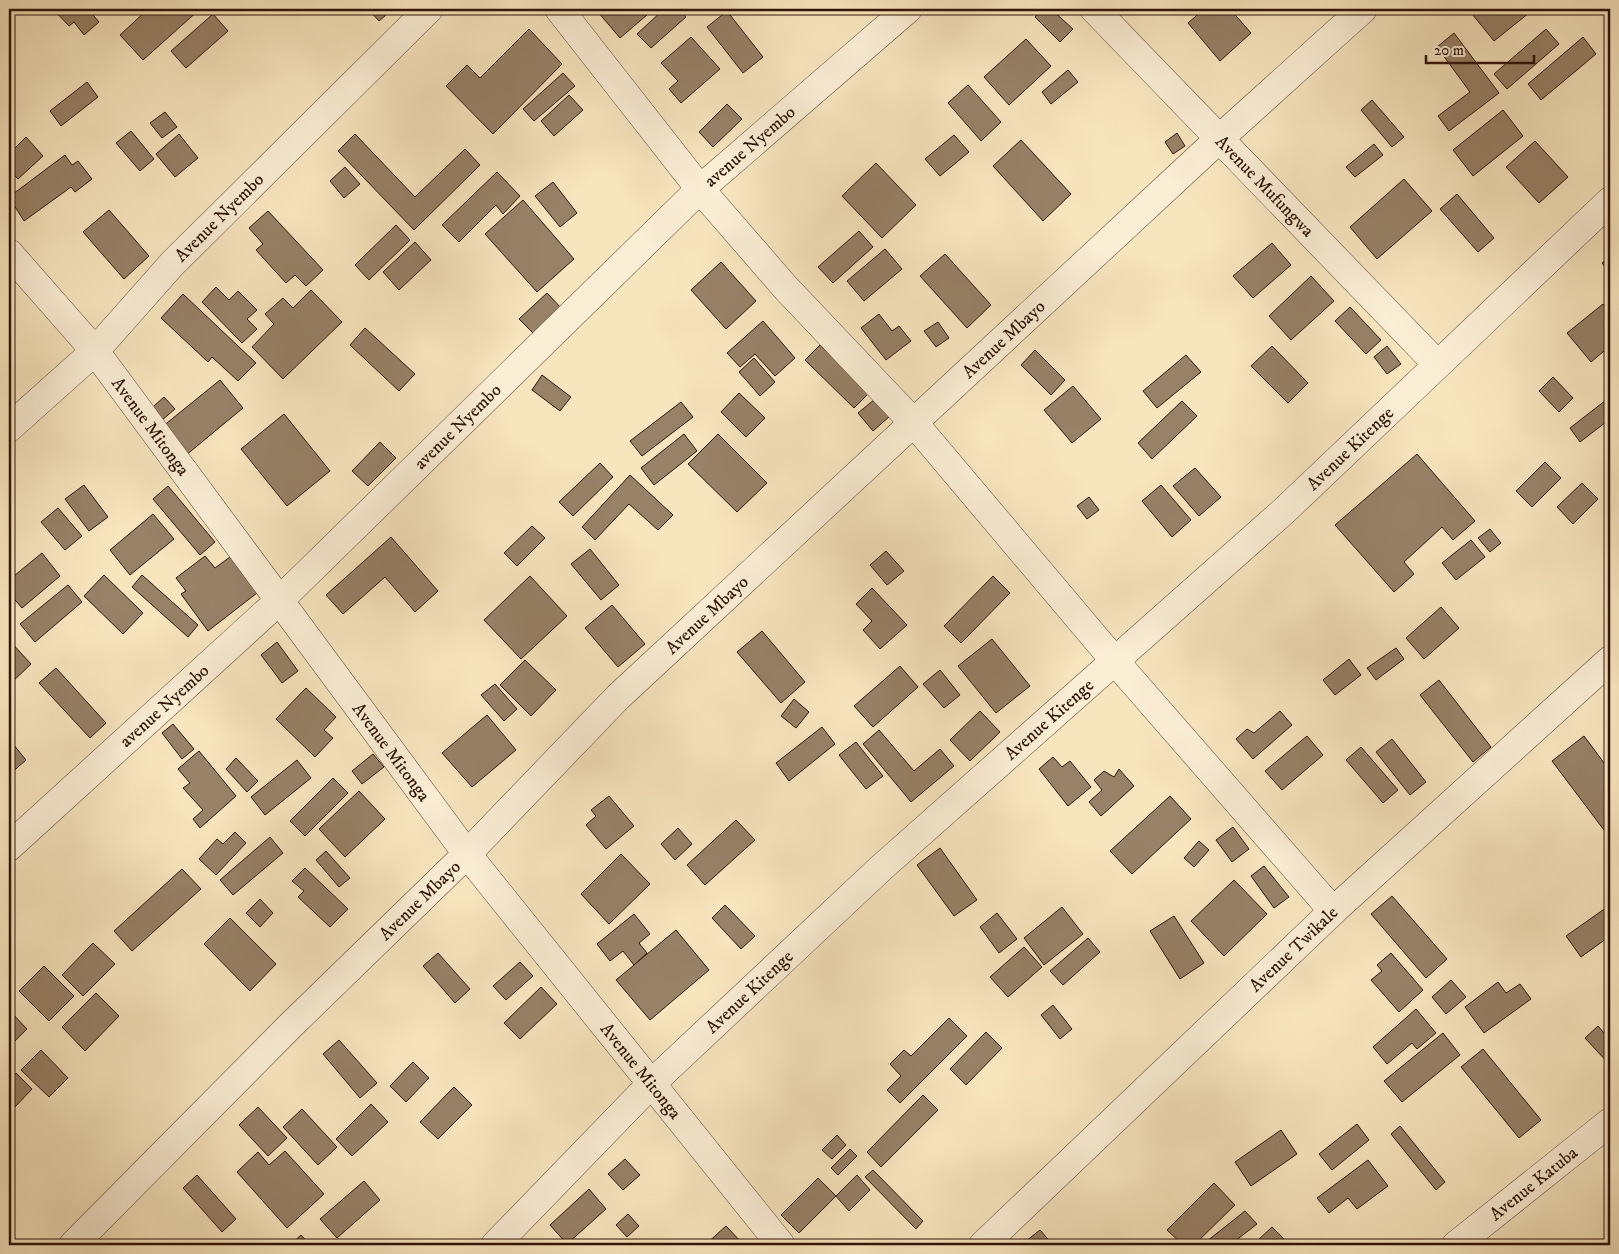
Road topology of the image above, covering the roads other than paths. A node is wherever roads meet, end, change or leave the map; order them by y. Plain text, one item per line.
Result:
1 (429, 9) edge
2 (559, 9) edge
3 (908, 9) edge
4 (1094, 9) edge
5 (1363, 9) edge
6 (1220, 139) junction
7 (700, 189) junction
8 (1610, 201) edge
9 (9, 253) edge
10 (96, 351) junction
11 (1437, 364) junction
12 (914, 423) junction
13 (9, 428) edge
14 (281, 599) junction
15 (1114, 660) junction
16 (1610, 660) edge
17 (9, 847) edge
18 (467, 854) junction
19 (1333, 911) junction
20 (652, 1083) junction
21 (1610, 1122) edge
22 (73, 1245) edge
23 (495, 1245) edge
24 (781, 1245) edge
25 (983, 1245) edge
26 (1456, 1245) edge

1 - 10 street, Avenue Nyembo
2 - 7 street
3 - 7 street, avenue Nyembo
4 - 6 street, Avenue Mufungwa
5 - 6 street, Avenue Mbayo
6 - 11 street, Avenue Mufungwa
6 - 12 street, Avenue Mbayo
7 - 12 street
7 - 14 street, avenue Nyembo
8 - 11 street, Avenue Kitenge
9 - 10 street, Avenue Mitonga
10 - 13 street, Avenue Nyembo
10 - 14 street, Avenue Mitonga
11 - 15 street, Avenue Kitenge
12 - 15 street
12 - 18 street, Avenue Mbayo
14 - 17 street, avenue Nyembo
14 - 18 street, Avenue Mitonga
15 - 19 street
15 - 20 street, Avenue Kitenge
16 - 19 street, Avenue Twikale
18 - 20 street, Avenue Mitonga
18 - 22 street, Avenue Mbayo
19 - 25 street, Avenue Twikale
20 - 23 street, Avenue Kitenge
20 - 24 street, Avenue Mitonga
21 - 26 street, Avenue Katuba

